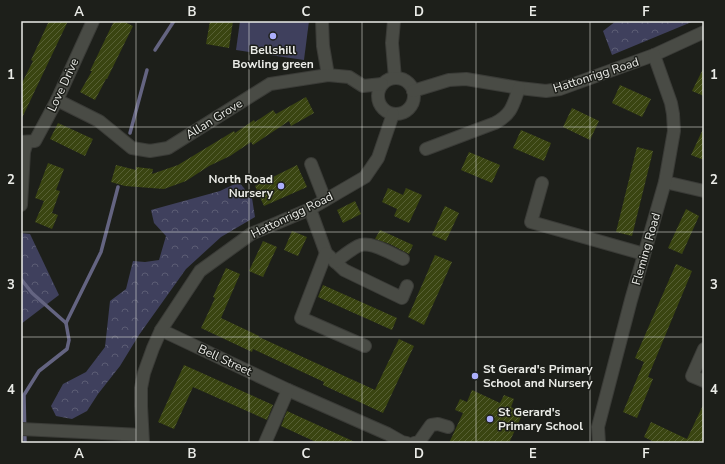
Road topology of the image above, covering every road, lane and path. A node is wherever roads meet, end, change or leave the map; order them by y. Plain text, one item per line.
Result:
1 (93, 21) edge
2 (322, 21) edge
3 (394, 21) edge
4 (704, 32) edge
5 (654, 55) junction
6 (328, 75) junction
7 (395, 78) junction
8 (382, 84) junction
9 (519, 88) junction
10 (414, 91) junction
11 (57, 100) junction
12 (393, 114) junction
13 (24, 142) edge
14 (426, 149) dead end
15 (311, 164) dead end
16 (665, 182) junction
17 (542, 183) dead end
18 (704, 191) edge
19 (325, 200) junction
20 (22, 205) edge
21 (310, 209) junction
22 (326, 254) junction
23 (644, 254) junction
24 (403, 259) dead end
25 (335, 262) junction
26 (407, 286) dead end
27 (161, 330) junction
28 (365, 346) dead end
29 (704, 349) edge
30 (704, 381) edge
31 (288, 390) junction
32 (448, 427) dead end
33 (21, 429) edge
34 (142, 439) edge
35 (265, 443) edge
36 (407, 443) edge
37 (414, 443) edge
38 (599, 443) edge

1 - 11 street, Love Drive
2 - 6 street
3 - 7 street
4 - 5 street, Hattonrigg Road
5 - 9 street, Hattonrigg Road
5 - 16 street, Fleming Road
6 - 8 street, Allan Grove
6 - 11 street, Allan Grove
7 - 8 street
7 - 10 street
8 - 12 street
9 - 10 street, Hattonrigg Road
9 - 14 street
10 - 12 street
11 - 13 street, Love Drive
12 - 19 street, Hattonrigg Road
13 - 20 street, Love Drive
15 - 19 street
16 - 18 street
16 - 23 street, Fleming Road
17 - 23 street
19 - 21 street, Hattonrigg Road
21 - 22 street
21 - 27 street, Hattonrigg Road
22 - 25 street
22 - 28 street
23 - 38 street, Fleming Road
24 - 25 street
25 - 26 street
27 - 31 street, Bell Street
27 - 34 street, Hattonrigg Road
29 - 30 street
31 - 35 street
31 - 36 street, Bell Street
32 - 37 street
33 - 34 street

